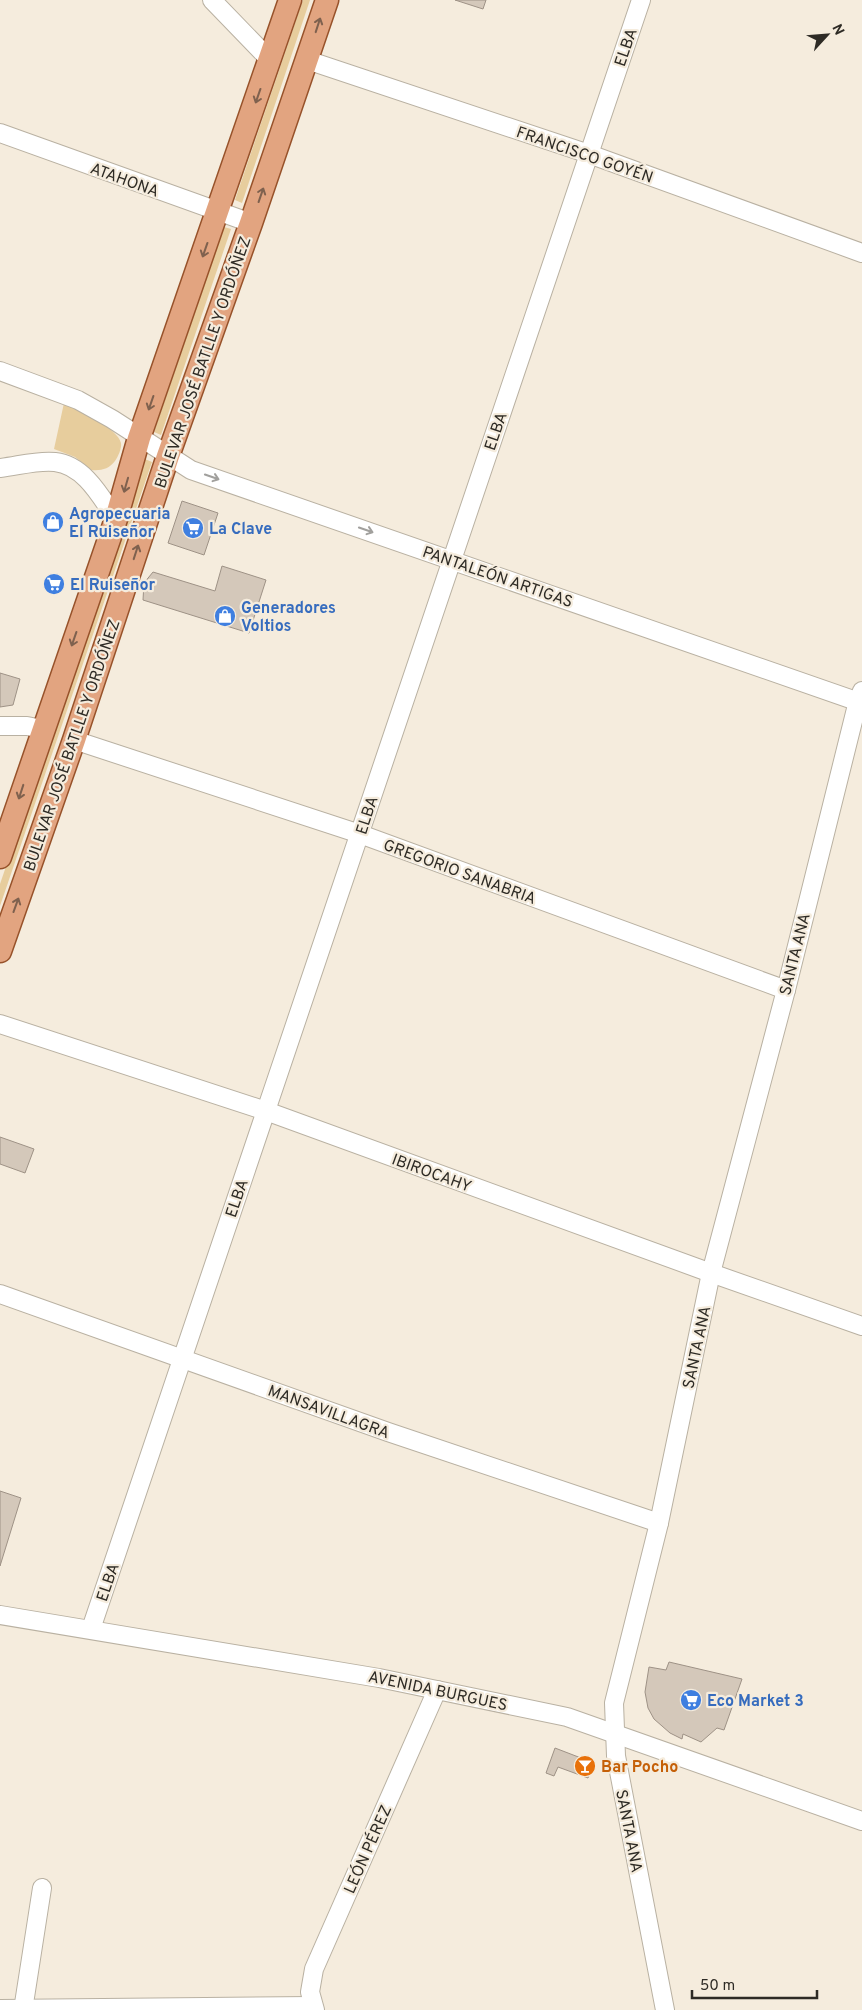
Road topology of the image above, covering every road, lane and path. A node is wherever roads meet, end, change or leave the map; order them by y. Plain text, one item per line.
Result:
1 (212, 0) edge
2 (290, 0) edge
3 (327, 0) edge
4 (641, 0) edge
5 (270, 60) junction
6 (307, 60) junction
7 (0, 133) edge
8 (589, 154) junction
9 (218, 212) junction
10 (251, 224) junction
11 (862, 253) edge
12 (0, 371) edge
13 (139, 438) junction
14 (168, 456) junction
15 (0, 468) edge
16 (116, 519) junction
17 (451, 560) junction
18 (861, 698) edge
19 (0, 726) edge
20 (42, 729) junction
21 (74, 740) junction
22 (360, 834) junction
23 (0, 857) edge
24 (0, 951) edge
25 (786, 990) junction
26 (0, 1024) edge
27 (266, 1111) junction
28 (711, 1273) junction
29 (0, 1294) edge
30 (862, 1326) edge
31 (182, 1358) junction
32 (659, 1523) junction
33 (0, 1615) edge
34 (91, 1629) junction
35 (437, 1690) junction
36 (614, 1734) junction
37 (862, 1821) edge
38 (42, 1888) dead end
39 (314, 2008) edge
40 (0, 2009) edge
41 (23, 2009) edge
42 (665, 2010) edge

1 - 5 street
2 - 5 main road, BULEVAR JOSÉ BATLLE Y ORDÓÑEZ
6 -> 3 main road, BULEVAR JOSÉ BATLLE Y ORDÓÑEZ
4 - 8 street, ELBA
5 -> 9 main road, BULEVAR JOSÉ BATLLE Y ORDÓÑEZ
6 - 8 street, FRANCISCO GOYÉN
10 -> 6 main road, BULEVAR JOSÉ BATLLE Y ORDÓÑEZ
7 - 9 street, ATAHONA
8 - 11 street, FRANCISCO GOYÉN
8 - 17 street, ELBA
9 - 10 street, ATAHONA
9 -> 13 main road, BULEVAR JOSÉ BATLLE Y ORDÓÑEZ
10 - 14 main road, BULEVAR JOSÉ BATLLE Y ORDÓÑEZ
12 - 13 street, PANTALEÓN ARTIGAS
13 - 14 street, PANTALEÓN ARTIGAS
13 -> 16 main road, BULEVAR JOSÉ BATLLE Y ORDÓÑEZ
14 -> 17 street, PANTALEÓN ARTIGAS
21 -> 14 main road, BULEVAR JOSÉ BATLLE Y ORDÓÑEZ
15 - 16 street
16 -> 20 main road, BULEVAR JOSÉ BATLLE Y ORDÓÑEZ
17 - 18 street, PANTALEÓN ARTIGAS
17 - 22 street, ELBA
18 - 25 street, SANTA ANA
19 - 20 street
20 -> 23 main road, BULEVAR JOSÉ BATLLE Y ORDÓÑEZ
21 - 22 street, GREGORIO SANABRIA
24 -> 21 main road, BULEVAR JOSÉ BATLLE Y ORDÓÑEZ
22 - 25 street, GREGORIO SANABRIA
22 - 27 street, ELBA
25 - 28 street, SANTA ANA
26 - 27 street, IBIROCAHY
27 - 28 street, IBIROCAHY
27 - 31 street, ELBA
28 - 30 street, IBIROCAHY
28 - 32 street, SANTA ANA
29 - 31 street, MANSAVILLAGRA
31 - 32 street, MANSAVILLAGRA
31 - 34 street, ELBA
32 - 36 street, SANTA ANA
33 - 34 street, AVENIDA BURGUES
34 - 35 street, AVENIDA BURGUES
35 - 36 street, AVENIDA BURGUES
35 - 39 street, LEÓN PÉREZ
36 - 37 street, AVENIDA BURGUES
36 - 42 street, SANTA ANA
38 - 41 street
39 - 41 street
40 - 41 street

